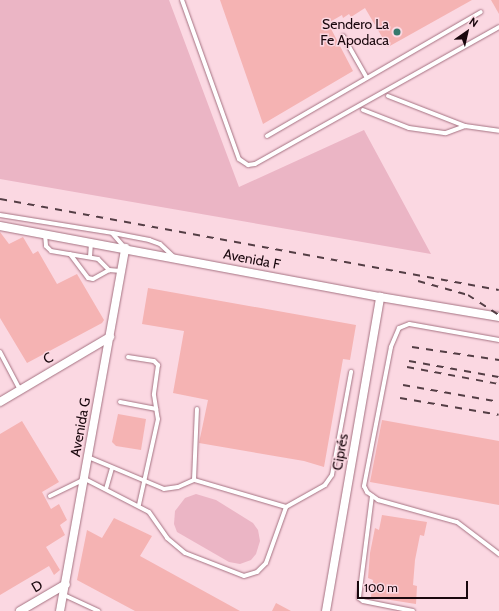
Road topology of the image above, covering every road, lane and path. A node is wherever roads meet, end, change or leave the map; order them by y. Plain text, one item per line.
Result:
1 (182, 0) edge
2 (481, 12) dead end
3 (499, 27) edge
4 (343, 36) dead end
5 (367, 78) junction
6 (388, 96) dead end
7 (363, 110) dead end
8 (465, 126) junction
9 (499, 131) edge
10 (267, 136) dead end
11 (0, 215) edge
12 (0, 226) edge
13 (112, 232) junction
14 (45, 234) junction
15 (92, 242) junction
16 (125, 248) junction
17 (70, 254) junction
18 (90, 257) junction
19 (175, 258) junction
20 (109, 270) junction
21 (121, 271) junction
22 (380, 297) junction
23 (499, 317) edge
24 (110, 336) junction
25 (499, 340) edge
26 (0, 352) edge
27 (128, 357) dead end
28 (351, 372) dead end
29 (20, 390) junction
30 (0, 402) edge
31 (120, 402) dead end
32 (156, 408) junction
33 (198, 409) dead end
34 (88, 457) junction
35 (112, 468) junction
36 (85, 479) junction
37 (194, 480) junction
38 (145, 482) junction
39 (106, 489) junction
40 (50, 496) dead end
41 (372, 496) junction
42 (139, 505) junction
43 (286, 507) junction
44 (499, 554) edge
45 (66, 584) junction
46 (64, 595) junction
47 (20, 611) edge
48 (60, 611) edge
49 (99, 611) edge
50 (326, 611) edge
51 (413, 611) edge

1 - 3 lane
2 - 5 lane
4 - 5 lane
5 - 10 lane
6 - 8 lane
7 - 8 lane
8 - 9 lane
11 - 13 lane
12 - 14 street, Avenida F
13 - 16 lane
13 - 19 lane
14 - 15 street, Avenida F
14 - 17 lane
15 - 16 street, Avenida F
15 - 18 lane
16 - 19 street, Avenida F
16 - 21 street, Avenida G
17 - 18 lane
17 - 20 lane
18 - 20 lane
19 - 22 street, Avenida F
20 - 21 lane
21 - 24 street, Avenida G
22 - 23 street, Avenida F
22 - 50 street, Ciprés
24 - 29 street, C
24 - 34 street, Avenida G
25 - 41 lane
26 - 29 lane
27 - 32 lane
28 - 43 lane
29 - 30 street, C
31 - 32 lane
32 - 38 lane
33 - 37 lane
34 - 35 lane
34 - 36 street, Avenida G
35 - 38 lane
35 - 39 lane
36 - 39 lane
36 - 40 lane
36 - 45 street, Avenida G
37 - 38 lane
37 - 43 lane
38 - 42 lane
39 - 42 lane
41 - 44 lane
41 - 51 lane
42 - 43 lane
45 - 46 street, Avenida G
45 - 47 street, D
46 - 48 street, Avenida G
46 - 49 lane

